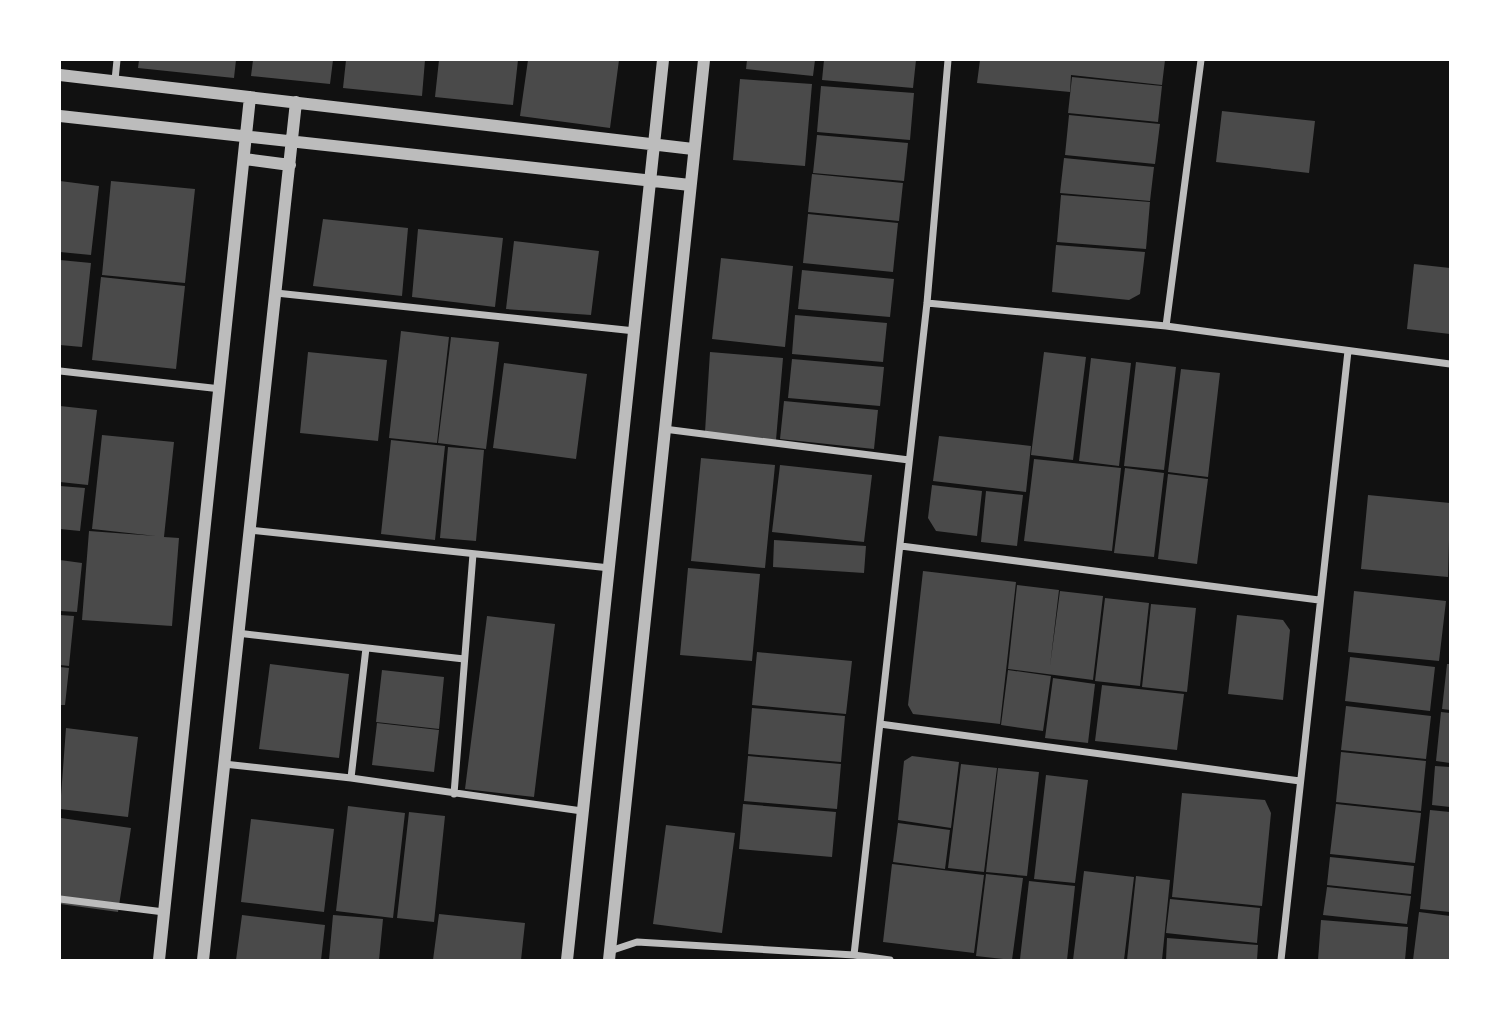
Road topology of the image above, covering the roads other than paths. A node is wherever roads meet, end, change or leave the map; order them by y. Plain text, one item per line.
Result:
1 (117, 60) edge
2 (663, 60) edge
3 (704, 60) edge
4 (948, 60) edge
5 (1201, 60) edge
6 (60, 75) edge
7 (115, 80) junction
8 (250, 97) junction
9 (296, 102) junction
10 (60, 116) edge
11 (246, 136) junction
12 (292, 142) junction
13 (654, 145) junction
14 (693, 149) junction
15 (245, 159) junction
16 (290, 165) junction
17 (649, 180) junction
18 (690, 185) junction
19 (276, 292) junction
20 (927, 303) junction
21 (1166, 326) junction
22 (635, 331) junction
23 (1348, 351) junction
24 (1451, 363) edge
25 (60, 371) edge
26 (221, 389) junction
27 (664, 429) junction
28 (909, 460) junction
29 (249, 530) junction
30 (901, 546) junction
31 (473, 554) junction
32 (611, 568) junction
33 (1319, 600) junction
34 (237, 634) junction
35 (366, 648) junction
36 (464, 659) junction
37 (880, 724) junction
38 (224, 764) junction
39 (351, 778) junction
40 (1300, 780) junction
41 (454, 793) junction
42 (582, 811) junction
43 (60, 899) edge
44 (164, 912) junction
45 (854, 955) junction
46 (610, 956) edge
47 (159, 961) edge
48 (203, 961) edge
49 (567, 961) edge
50 (890, 961) edge
51 (1281, 961) edge

1 - 7 street
2 - 13 street
3 - 14 street
4 - 20 street
5 - 21 street
6 - 7 street
7 - 8 street
8 - 9 street
8 - 11 street
9 - 12 street
9 - 13 street
10 - 11 street
11 - 12 street
11 - 15 street
12 - 16 street
12 - 17 street
13 - 14 street
13 - 17 street
14 - 18 street
15 - 16 street
15 - 26 street
16 - 19 street
17 - 18 street
17 - 22 street
18 - 27 street
19 - 22 street
19 - 29 street
20 - 21 street
20 - 28 street
21 - 23 street
22 - 32 street
23 - 24 street
23 - 33 street
25 - 26 street
26 - 44 street
27 - 28 street
27 - 46 street
28 - 30 street
29 - 31 street
29 - 34 street
30 - 33 street
30 - 37 street
31 - 32 street
31 - 36 street
32 - 42 street
33 - 40 street
34 - 35 street
34 - 38 street
35 - 36 street
35 - 39 street
36 - 41 street
37 - 40 street
37 - 45 street
38 - 39 street
38 - 48 street
39 - 41 street
40 - 51 street
41 - 42 street
42 - 49 street
43 - 44 street
44 - 47 street
45 - 46 street
45 - 50 street

